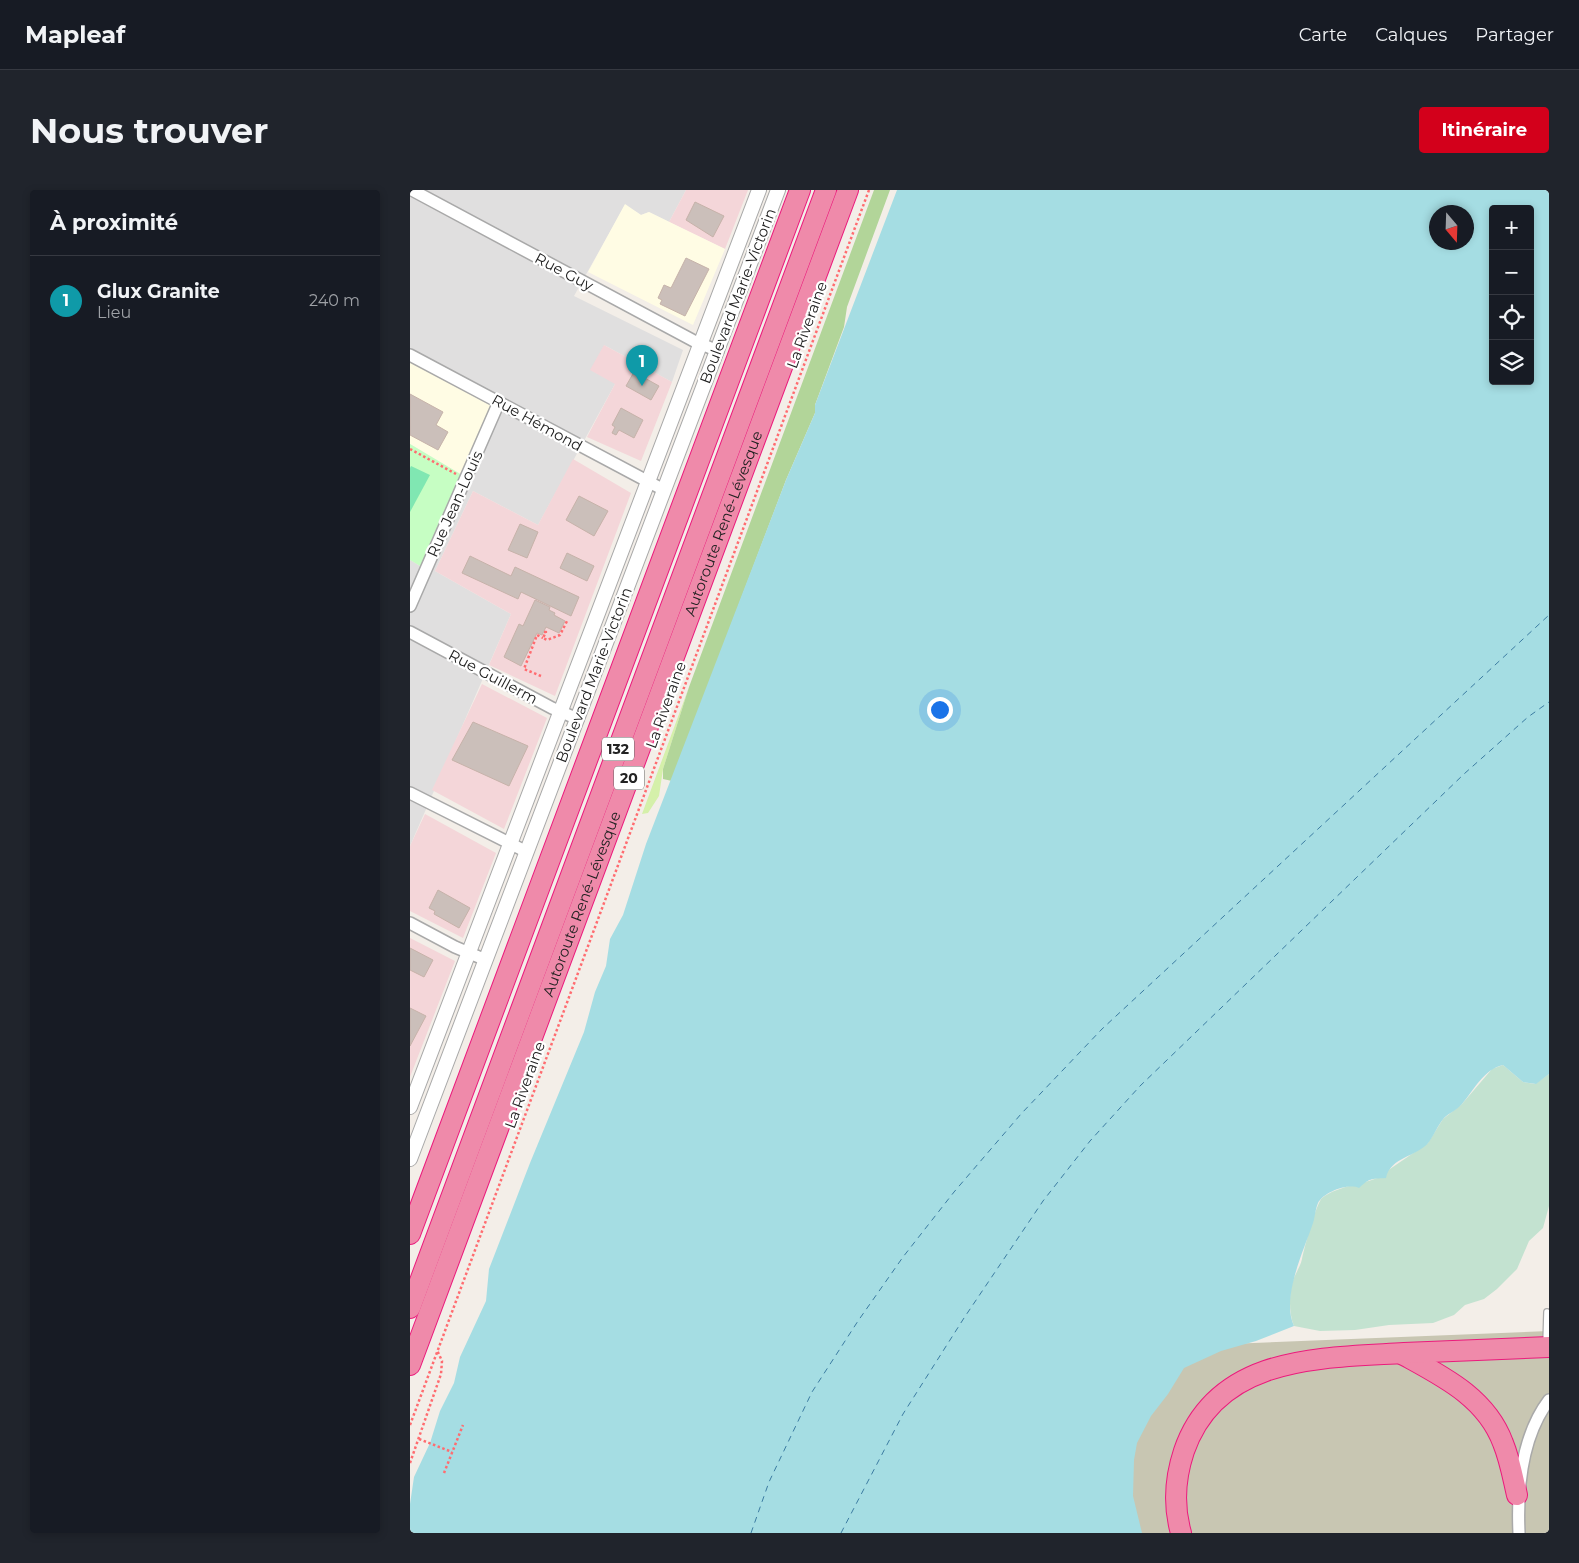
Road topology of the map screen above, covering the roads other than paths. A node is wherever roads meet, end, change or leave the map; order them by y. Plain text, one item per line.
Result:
1 (412, 190) edge
2 (759, 190) edge
3 (778, 190) edge
4 (800, 190) edge
5 (812, 190) edge
6 (826, 190) edge
7 (848, 190) edge
8 (701, 344) junction
9 (718, 351) junction
10 (410, 355) edge
11 (500, 402) junction
12 (648, 483) junction
13 (664, 490) junction
14 (410, 606) edge
15 (410, 632) edge
16 (561, 712) junction
17 (578, 719) junction
18 (410, 792) edge
19 (510, 845) junction
20 (527, 852) junction
21 (410, 923) edge
22 (469, 954) junction
23 (486, 960) junction
24 (411, 1100) edge
25 (431, 1104) junction
26 (410, 1159) edge
27 (410, 1234) edge
28 (410, 1267) edge
29 (410, 1308) edge
30 (1547, 1312) dead end
31 (1548, 1347) edge
32 (1402, 1354) junction
33 (410, 1365) edge
34 (1549, 1400) edge
35 (1518, 1495) junction
36 (1181, 1533) edge
37 (1519, 1533) edge

1 - 8 street, Rue Guy
2 - 8 street, Boulevard Marie-Victorin
3 - 9 street, Boulevard Marie-Victorin
4 - 27 highway
5 - 28 highway
6 - 29 highway, Autoroute René-Lévesque / 132
7 - 33 highway, Autoroute René-Lévesque / 20
8 - 9 street, Rue Guy
8 - 12 street, Boulevard Marie-Victorin
9 - 13 street, Boulevard Marie-Victorin
10 - 11 street, Rue Hémond
11 - 12 street, Rue Hémond
11 - 14 street, Rue Jean-Louis
12 - 13 street, Rue Hémond
12 - 16 street, Boulevard Marie-Victorin
13 - 17 street, Boulevard Marie-Victorin
15 - 16 street, Rue Guillerm
16 - 17 street, Rue Guillerm
16 - 19 street, Boulevard Marie-Victorin
17 - 20 street, Boulevard Marie-Victorin
18 - 19 street
19 - 20 street
19 - 22 street, Boulevard Marie-Victorin
20 - 23 street, Boulevard Marie-Victorin
21 - 22 street
22 - 23 street
22 - 24 street, Boulevard Marie-Victorin
23 - 25 street, Boulevard Marie-Victorin
24 - 25 street
25 - 26 street, Boulevard Marie-Victorin
30 - 31 lane
31 - 32 highway
32 - 35 highway
32 - 36 highway
34 - 35 street
35 - 37 street

